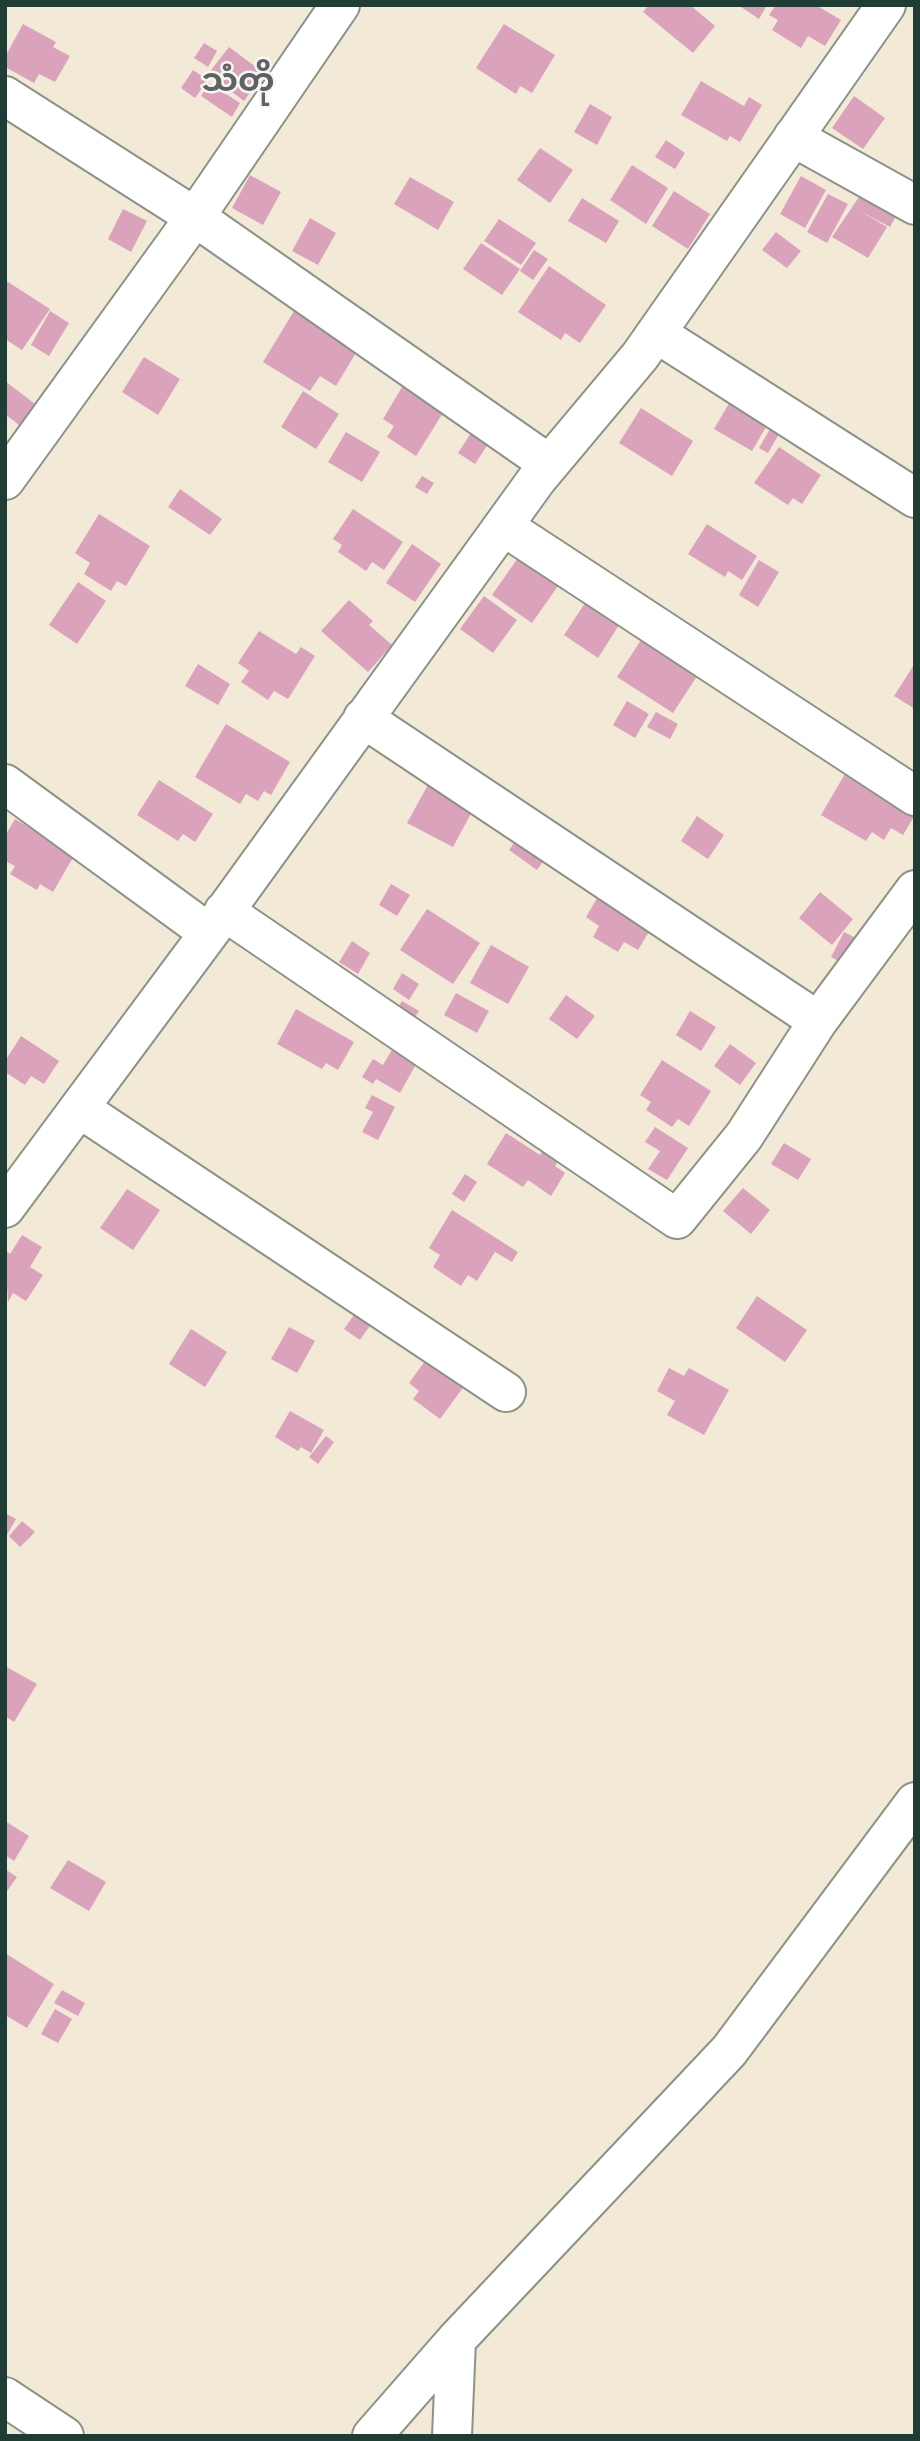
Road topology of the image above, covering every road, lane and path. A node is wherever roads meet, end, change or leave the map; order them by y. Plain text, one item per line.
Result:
1 (340, 5) edge
2 (872, 10) edge
3 (5, 96) edge
4 (793, 137) junction
5 (915, 205) edge
6 (195, 217) junction
7 (656, 333) junction
8 (549, 464) junction
9 (5, 480) edge
10 (915, 498) edge
11 (503, 526) junction
12 (363, 719) junction
13 (5, 784) edge
14 (915, 796) edge
15 (915, 890) edge
16 (217, 922) junction
17 (818, 1021) junction
18 (79, 1108) junction
19 (5, 1208) edge
20 (506, 1392) dead end
21 (915, 1802) edge
22 (456, 2340) junction
23 (5, 2397) edge
24 (64, 2436) edge
25 (372, 2436) edge
26 (452, 2436) edge

1 - 6 street
2 - 4 street
3 - 6 street
4 - 5 street
4 - 7 street
6 - 8 street
6 - 9 street
7 - 8 street
7 - 10 street
8 - 11 street
11 - 12 street
11 - 14 street
12 - 16 street
12 - 17 street
13 - 16 street
15 - 17 street
16 - 17 street
16 - 18 street
18 - 19 street
18 - 20 street
21 - 22 street
22 - 25 street
22 - 26 street
23 - 24 street

